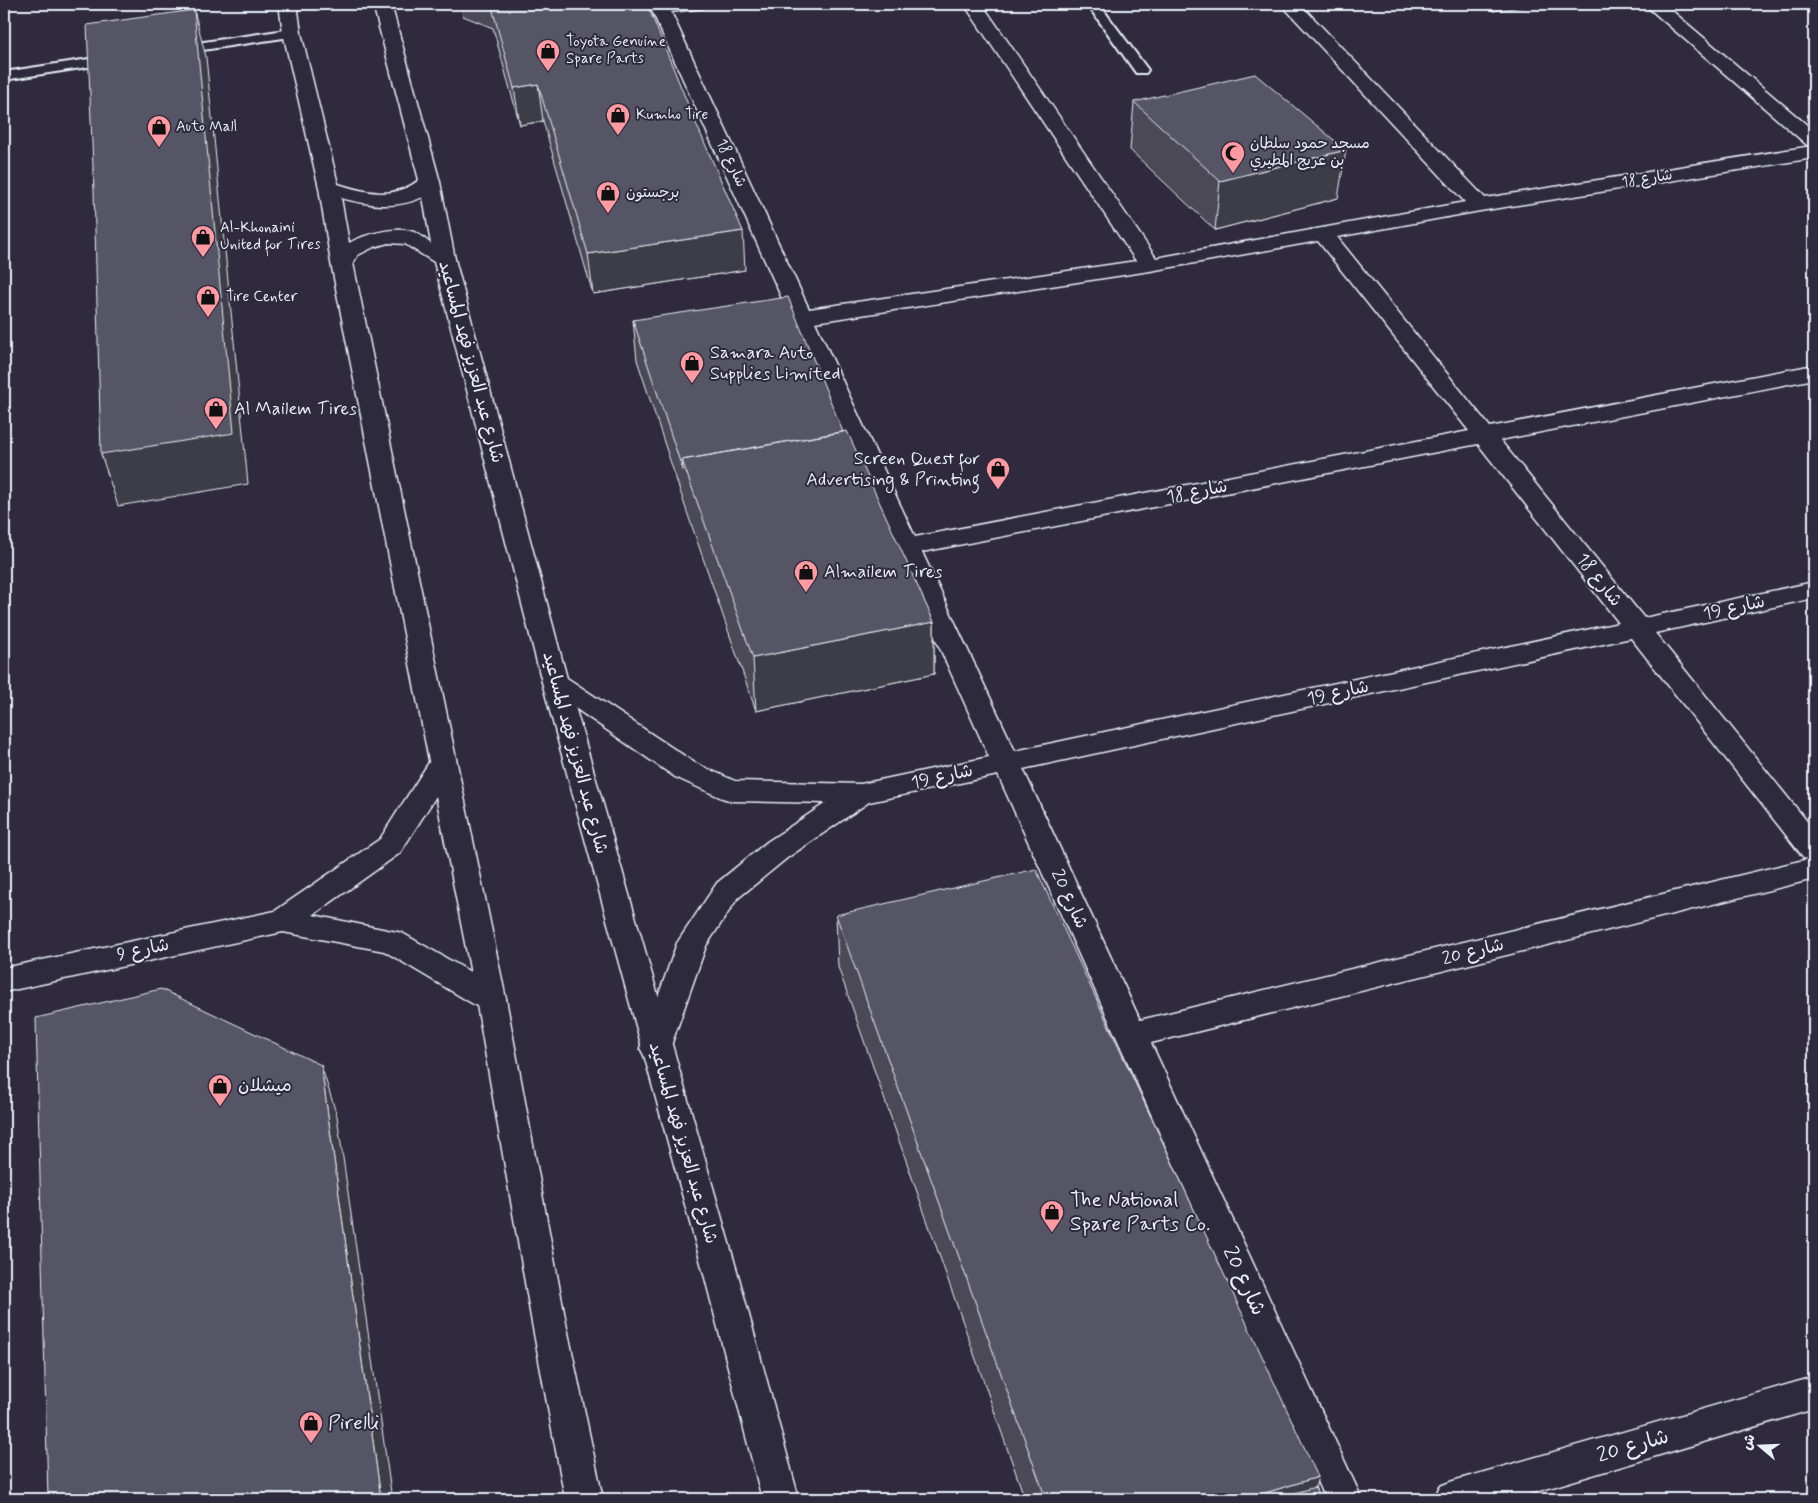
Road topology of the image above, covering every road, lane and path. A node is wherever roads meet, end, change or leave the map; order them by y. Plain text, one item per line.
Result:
1 (288, 4) edge
2 (382, 4) edge
3 (696, 4) edge
4 (973, 4) edge
5 (1093, 4) edge
6 (1290, 4) edge
7 (1652, 4) edge
8 (659, 6) edge
9 (292, 33) junction
10 (167, 52) edge
11 (129, 57) edge
12 (1141, 70) dead end
13 (4, 76) edge
14 (1814, 141) edge
15 (1814, 152) edge
16 (430, 182) junction
17 (328, 188) junction
18 (1480, 205) junction
19 (1324, 234) junction
20 (444, 259) junction
21 (342, 263) junction
22 (1150, 266) junction
23 (802, 317) junction
24 (1814, 372) edge
25 (1486, 437) junction
26 (907, 547) junction
27 (1814, 590) edge
28 (1638, 629) junction
29 (555, 682) junction
30 (443, 763) junction
31 (1007, 763) junction
32 (861, 794) junction
33 (1814, 850) edge
34 (1814, 868) edge
35 (283, 921) junction
36 (4, 980) edge
37 (491, 999) junction
38 (1131, 1035) junction
39 (656, 1048) junction
40 (1814, 1393) edge
41 (584, 1499) edge
42 (781, 1499) edge
43 (1344, 1499) edge
44 (1452, 1499) edge

1 - 9 street
2 - 16 street, شارع عبد العزيز فهد المساعيد
3 - 8 street, شارع 18
4 - 22 street
5 - 12 lane
6 - 18 street
7 - 14 street
8 - 23 street, شارع 18
9 - 10 lane
9 - 17 street
11 - 13 lane
15 - 18 street, شارع 18
16 - 17 street
16 - 20 street, شارع عبد العزيز فهد المساعيد
17 - 21 street
18 - 19 street, شارع 18
19 - 22 street, شارع 18
19 - 25 street, شارع 18
20 - 21 street
20 - 29 street, شارع عبد العزيز فهد المساعيد
21 - 30 street
22 - 23 street, شارع 18
23 - 26 street, شارع 18
24 - 25 street, شارع 18
25 - 26 street, شارع 18
25 - 28 street, شارع 18
26 - 31 street, شارع 18
27 - 28 street, شارع 19
28 - 31 street, شارع 19
28 - 33 street
29 - 32 street, شارع 19
29 - 39 street, شارع عبد العزيز فهد المساعيد
30 - 35 street, شارع 9
30 - 37 street
31 - 32 street, شارع 19
31 - 38 street, شارع 20
32 - 39 street, شارع 19
34 - 38 street, شارع 20
35 - 36 street, شارع 9
35 - 37 street, شارع 9
37 - 41 street
38 - 43 street, شارع 20
39 - 42 street, شارع عبد العزيز فهد المساعيد
40 - 44 street, شارع 20

